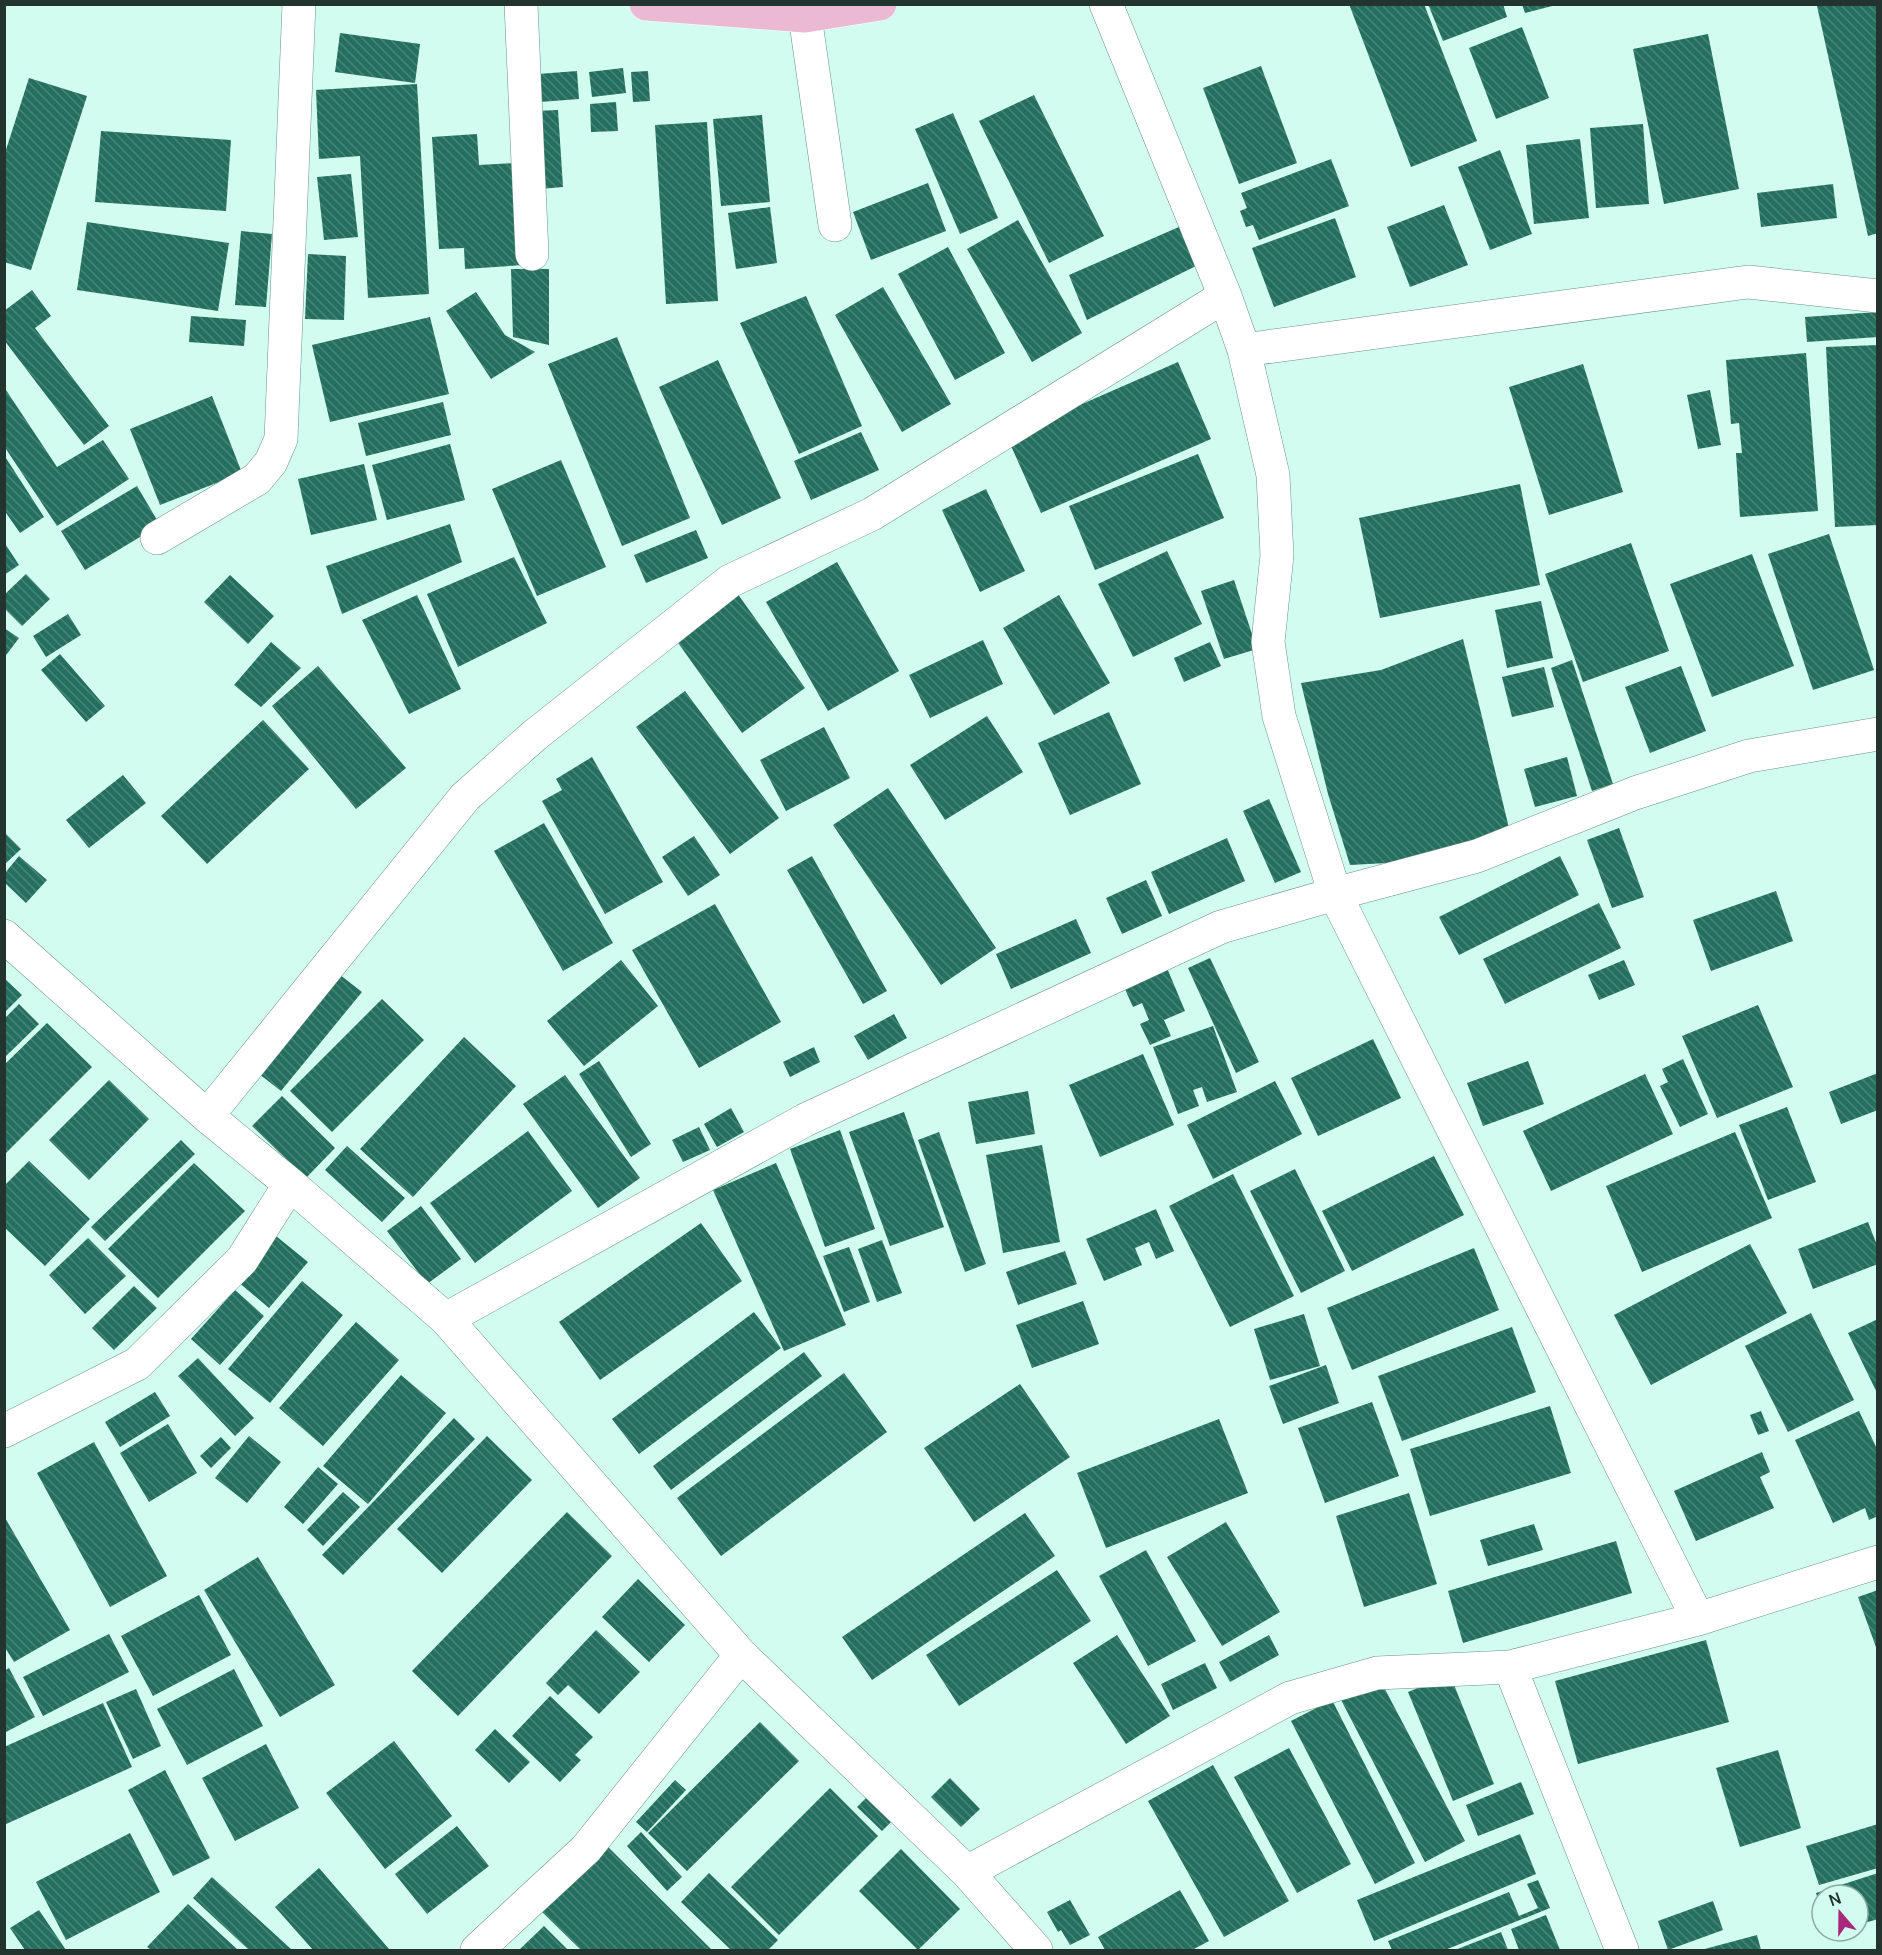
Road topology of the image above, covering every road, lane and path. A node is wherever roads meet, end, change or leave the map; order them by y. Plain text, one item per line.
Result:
1 (299, 4) edge
2 (521, 4) edge
3 (646, 4) edge
4 (880, 4) edge
5 (1106, 4) edge
6 (805, 16) junction
7 (835, 225) dead end
8 (532, 254) dead end
9 (1225, 296) junction
10 (1878, 296) edge
11 (1244, 350) junction
12 (157, 538) dead end
13 (1878, 734) edge
14 (1335, 894) junction
15 (4, 936) edge
16 (207, 1116) junction
17 (290, 1184) junction
18 (446, 1320) junction
19 (4, 1431) edge
20 (1878, 1562) edge
21 (1698, 1619) junction
22 (741, 1655) junction
23 (1510, 1667) junction
24 (967, 1872) junction
25 (477, 1950) edge
26 (1036, 1950) edge
27 (1622, 1950) edge

1 - 12 street
2 - 8 street
3 - 6 main road
4 - 6 main road
5 - 9 street
6 - 7 street
9 - 11 street
9 - 16 street
10 - 11 street
11 - 14 street
13 - 14 street
14 - 18 street
14 - 21 street
15 - 16 street
16 - 17 street
17 - 18 street
17 - 19 street
18 - 22 street
20 - 21 street
21 - 23 street
22 - 24 street
22 - 25 street
23 - 24 street
23 - 27 street
24 - 26 street

